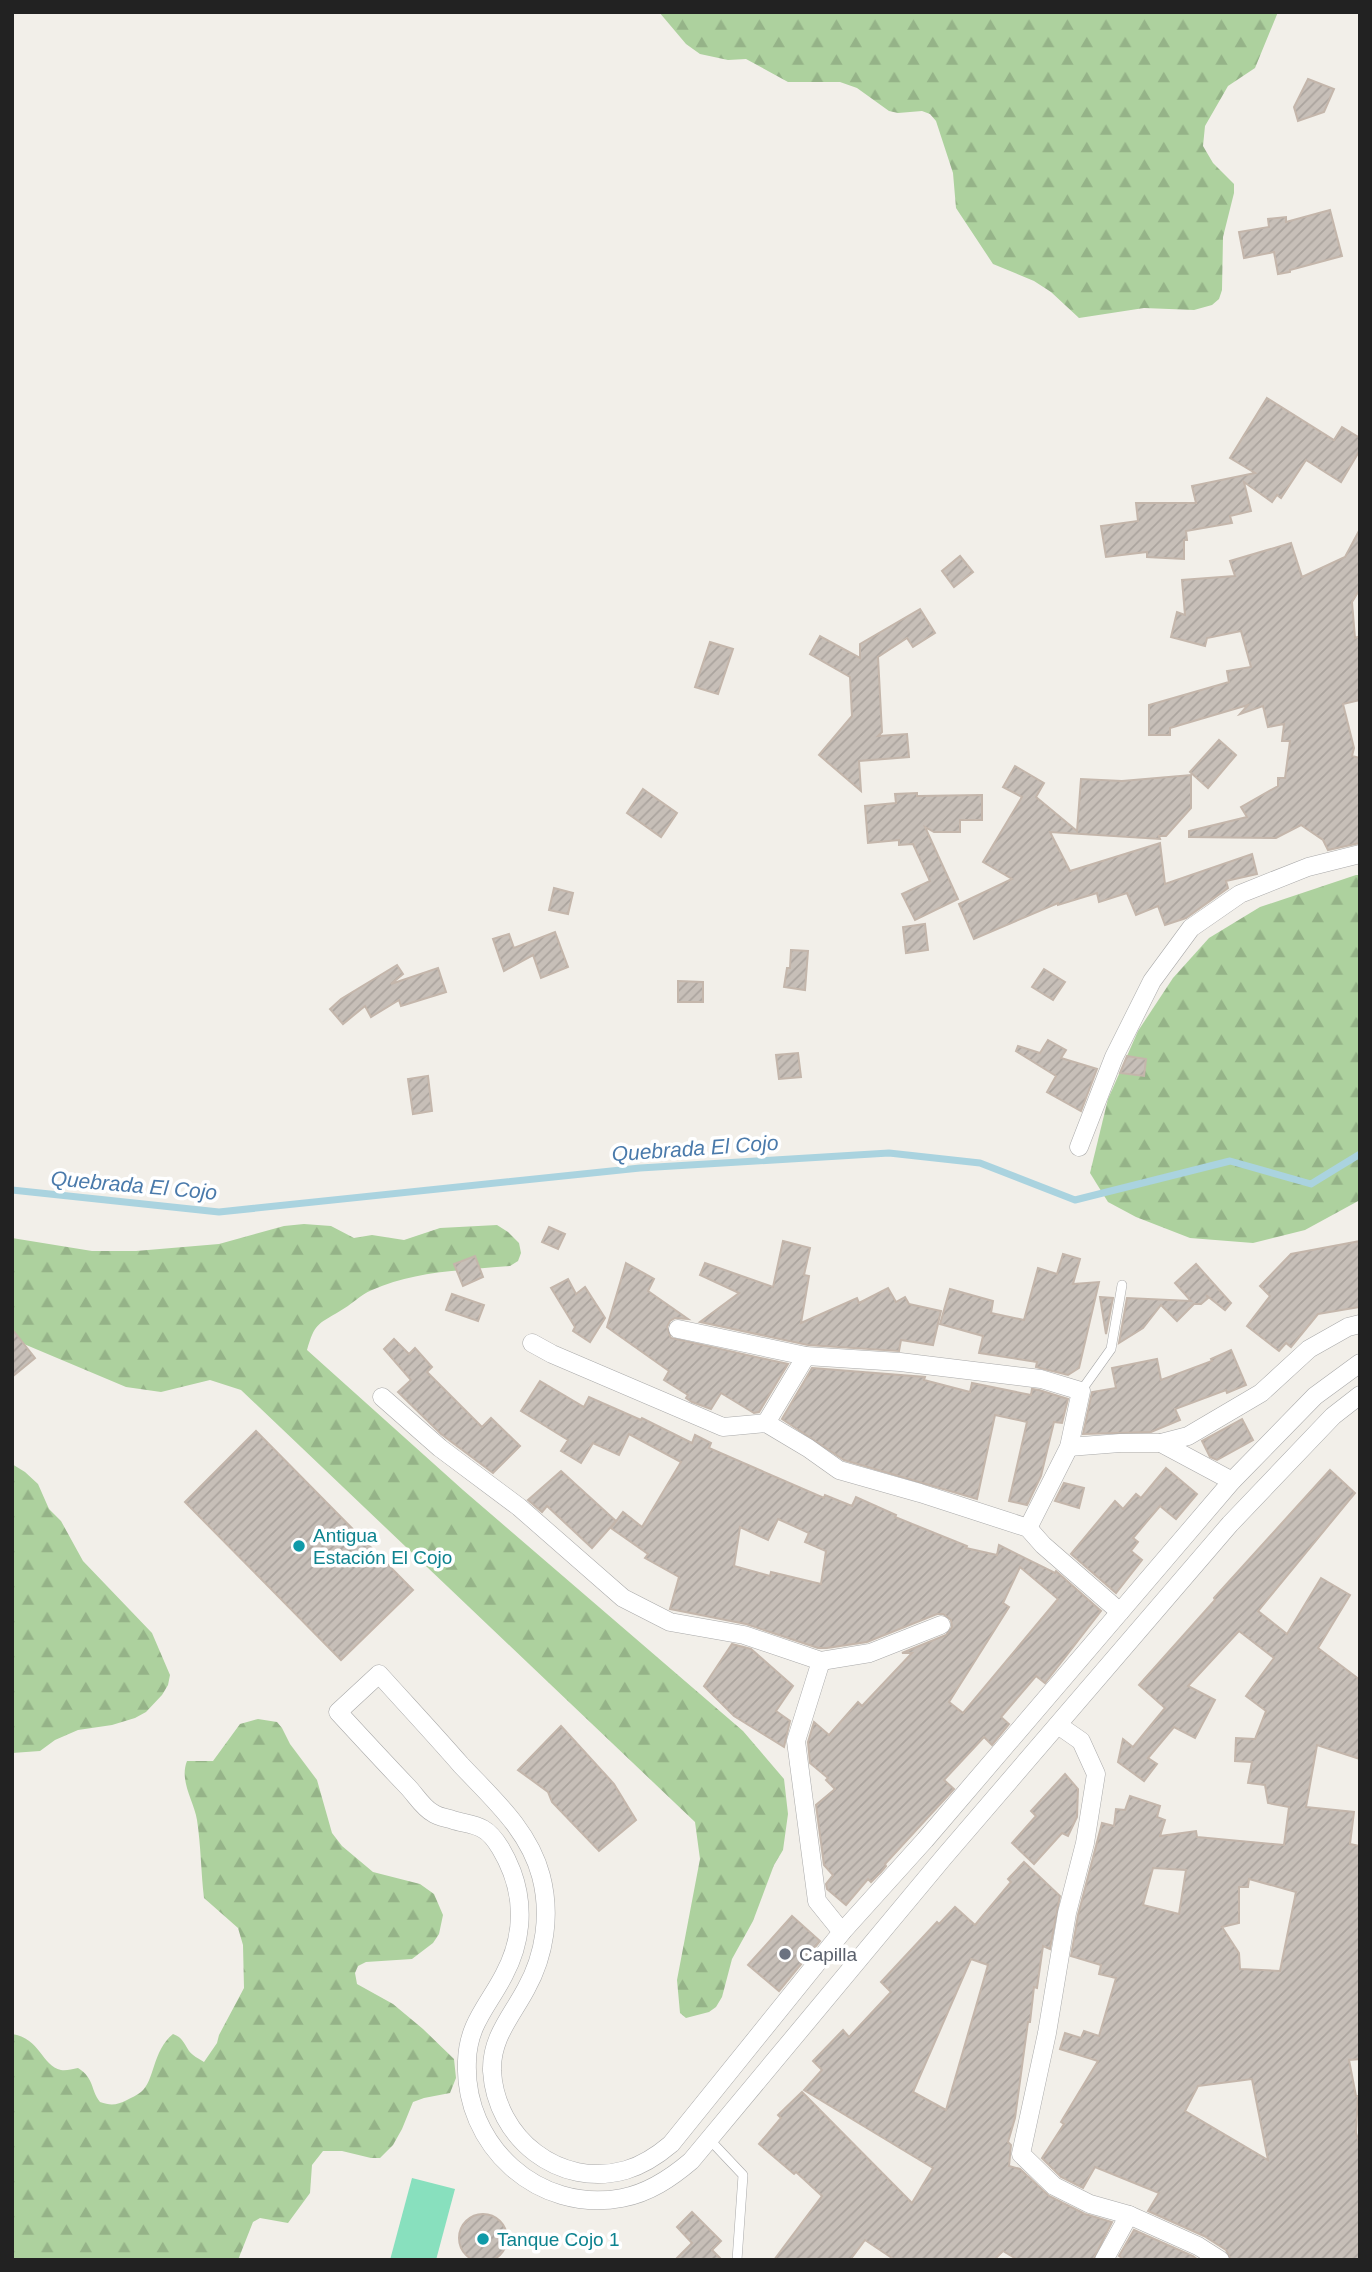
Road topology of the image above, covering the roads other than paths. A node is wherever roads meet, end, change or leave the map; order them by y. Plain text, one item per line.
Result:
1 (1360, 854) edge
2 (1079, 1147) dead end
3 (1122, 1285) dead end
4 (1360, 1324) edge
5 (678, 1329) dead end
6 (532, 1343) dead end
7 (806, 1356) junction
8 (1360, 1363) edge
9 (1081, 1391) junction
10 (1360, 1395) edge
11 (382, 1397) dead end
12 (766, 1423) junction
13 (1161, 1444) junction
14 (1069, 1447) junction
15 (1232, 1482) junction
16 (1028, 1528) junction
17 (1120, 1612) junction
18 (941, 1625) dead end
19 (821, 1661) junction
20 (1058, 1725) junction
21 (842, 1932) junction
22 (709, 2139) junction
23 (1129, 2215) junction
24 (737, 2260) edge
25 (1104, 2260) edge
26 (1220, 2260) edge

1 - 2 street
3 - 9 lane
4 - 13 street
5 - 7 street
6 - 12 street
7 - 9 street
7 - 12 street
8 - 15 street
9 - 14 street
10 - 20 street
11 - 19 street
12 - 16 street
13 - 14 street
13 - 15 street
14 - 16 street
15 - 17 street
16 - 17 street
17 - 21 street
18 - 19 street
19 - 21 street
20 - 22 street
20 - 23 street
21 - 22 street
22 - 24 lane
23 - 25 street
23 - 26 street

